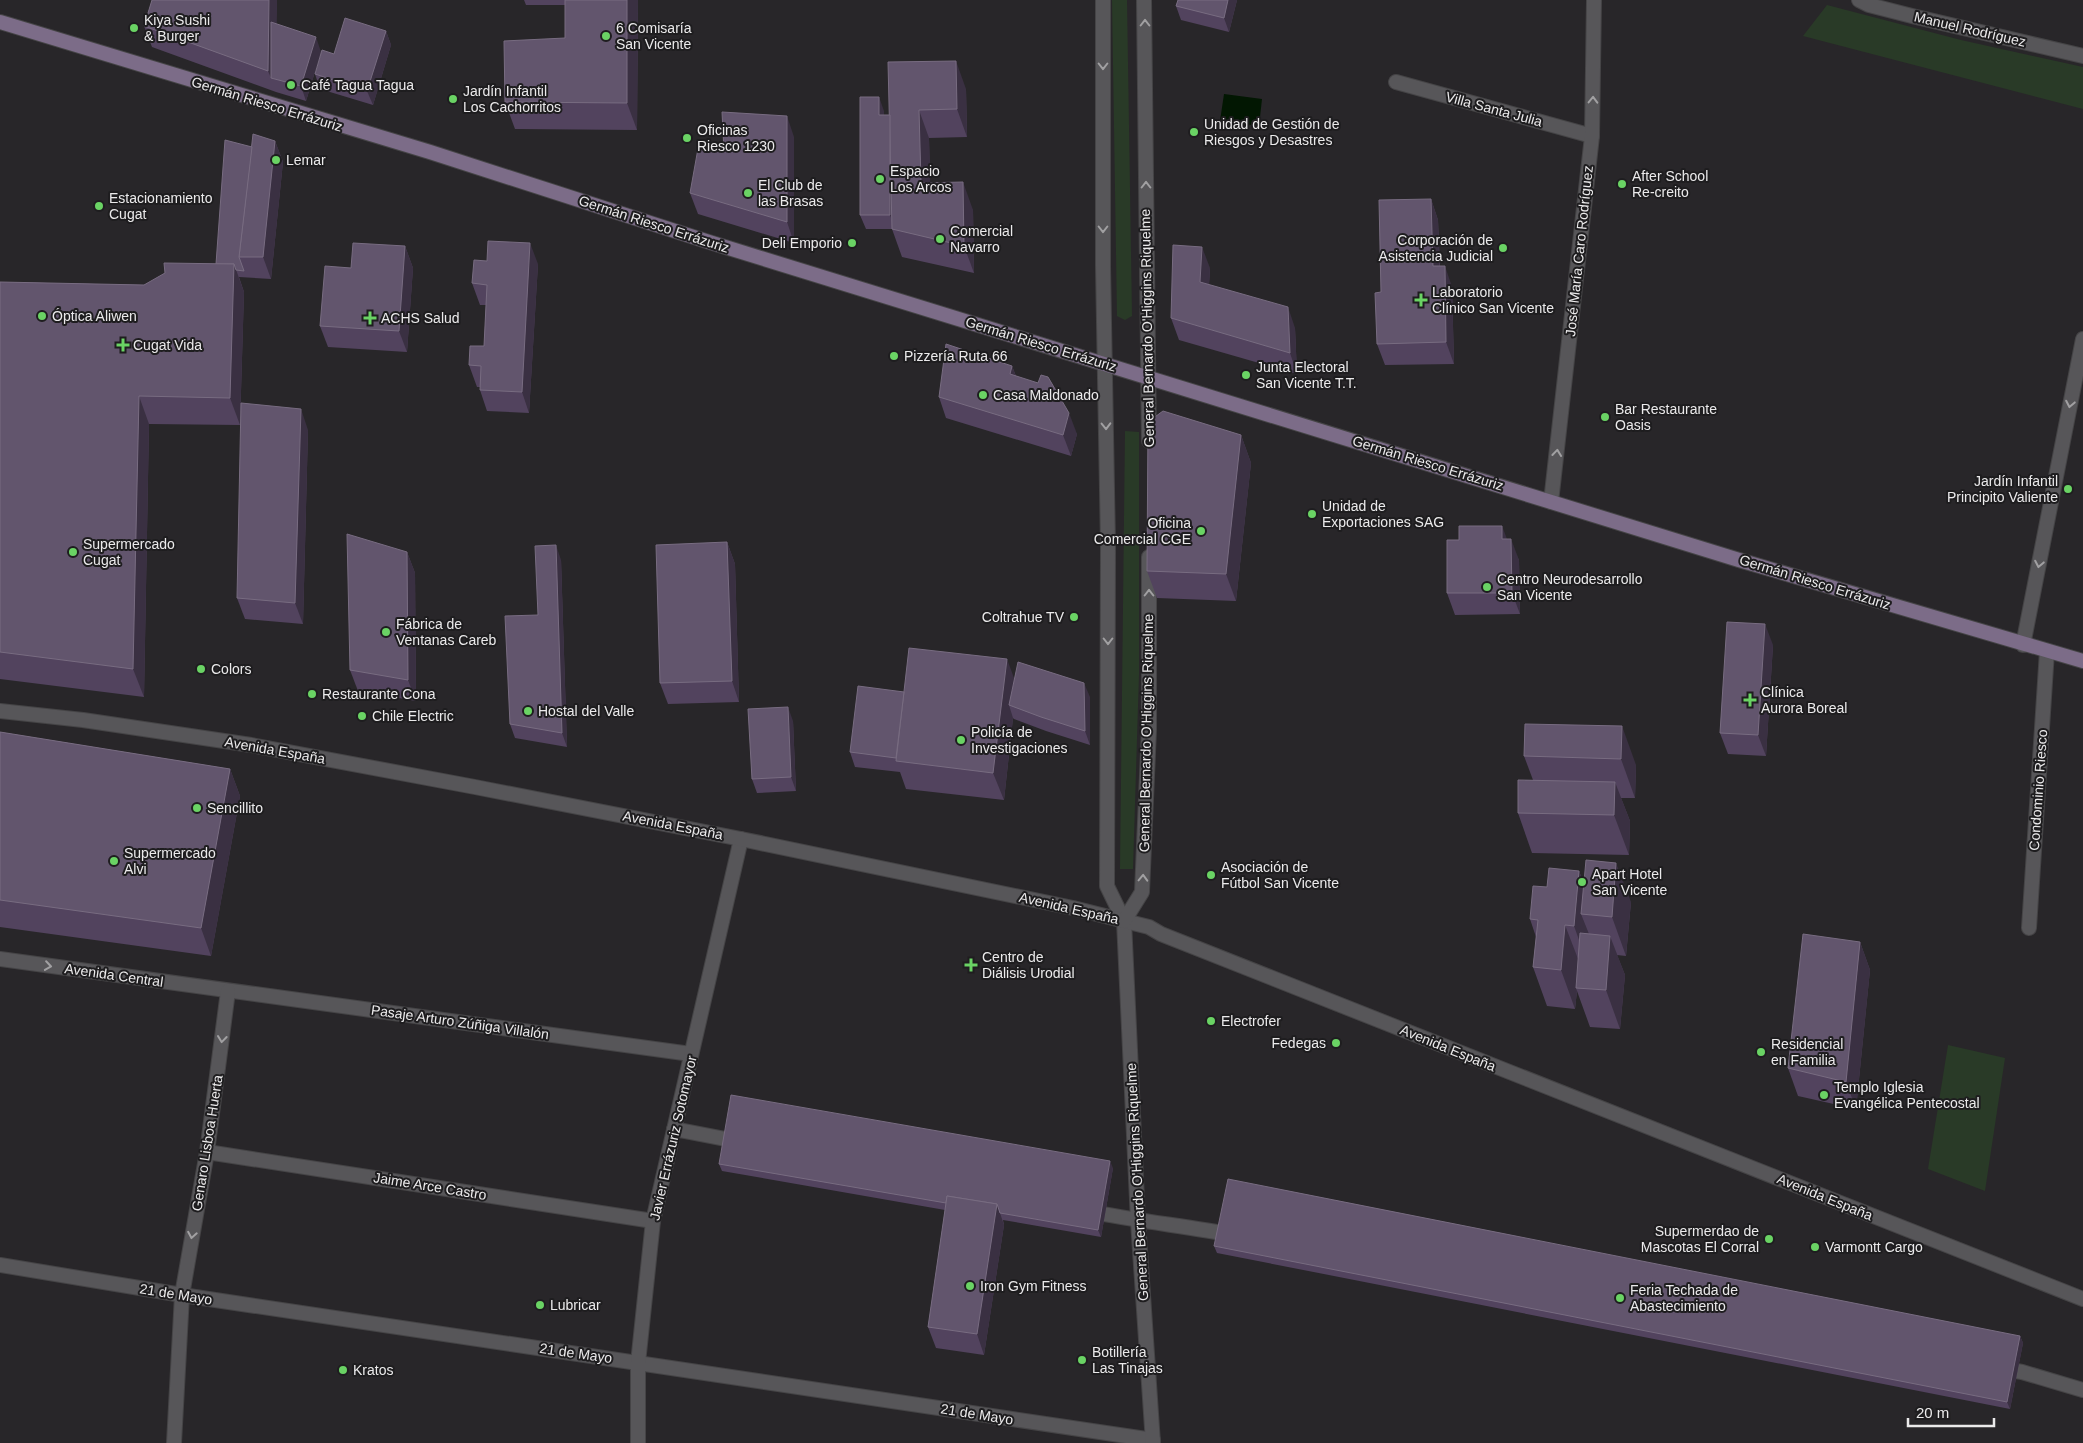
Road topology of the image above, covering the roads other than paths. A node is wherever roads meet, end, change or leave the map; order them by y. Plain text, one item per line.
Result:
1 (1103, 0) edge
2 (1144, 0) edge
3 (1594, 0) edge
4 (1859, 0) edge
5 (0, 22) edge
6 (2083, 56) edge
7 (1396, 82) dead end
8 (1592, 136) junction
9 (2083, 339) edge
10 (1105, 363) junction
11 (1149, 377) junction
12 (1149, 455) edge
13 (1551, 502) junction
14 (1149, 543) edge
15 (2023, 645) junction
16 (2047, 651) junction
17 (2083, 661) edge
18 (0, 712) edge
19 (741, 838) junction
20 (1124, 921) junction
21 (2029, 928) dead end
22 (0, 959) edge
23 (228, 991) junction
24 (692, 1054) junction
25 (674, 1129) junction
26 (751, 1144) edge
27 (207, 1152) junction
28 (1070, 1208) edge
29 (653, 1221) junction
30 (1138, 1221) junction
31 (1243, 1236) edge
32 (0, 1265) edge
33 (182, 1295) junction
34 (2083, 1299) edge
35 (638, 1362) junction
36 (1983, 1365) edge
37 (2083, 1390) edge
38 (1153, 1442) edge
39 (174, 1443) edge
40 (638, 1443) edge

1 -> 10 street, General Bernardo O'Higgins Riquelme
11 -> 2 street, General Bernardo O'Higgins Riquelme
8 -> 3 street, José María Caro Rodríguez
4 - 6 street, Manuel Rodríguez
5 - 10 main road, Germán Riesco Errázuriz
7 - 8 street, Villa Santa Julia
13 -> 8 street, José María Caro Rodríguez
9 -> 15 street
10 - 11 main road, Germán Riesco Errázuriz
10 -> 20 street, General Bernardo O'Higgins Riquelme
11 - 12 street, General Bernardo O'Higgins Riquelme
11 - 13 main road, Germán Riesco Errázuriz
13 - 15 main road, Germán Riesco Errázuriz
20 -> 14 street, General Bernardo O'Higgins Riquelme
15 - 16 main road, Germán Riesco Errázuriz
16 - 17 main road, Germán Riesco Errázuriz
16 - 21 street, Condominio Riesco
18 - 19 street, Avenida España
19 - 20 street, Avenida España
19 - 24 street, Javier Errázuriz Sotomayor
20 - 30 street, General Bernardo O'Higgins Riquelme
20 - 34 street, Avenida España
22 -> 23 street, Avenida Central
23 - 24 street, Pasaje Arturo Zúñiga Villalón
23 -> 27 street, Genaro Lisboa Huerta
24 - 25 street, Javier Errázuriz Sotomayor
25 - 26 street
25 - 29 street, Javier Errázuriz Sotomayor
27 - 29 street, Jaime Arce Castro
27 -> 33 street, Genaro Lisboa Huerta
28 - 30 street
29 - 35 street, Javier Errázuriz Sotomayor
30 - 31 street
30 - 38 street, General Bernardo O'Higgins Riquelme
32 - 33 street, 21 de Mayo
33 - 35 street, 21 de Mayo
33 - 39 street, Genaro Lisboa Huerta
35 - 38 street, 21 de Mayo
35 - 40 street, Javier Errázuriz Sotomayor
36 - 37 street

